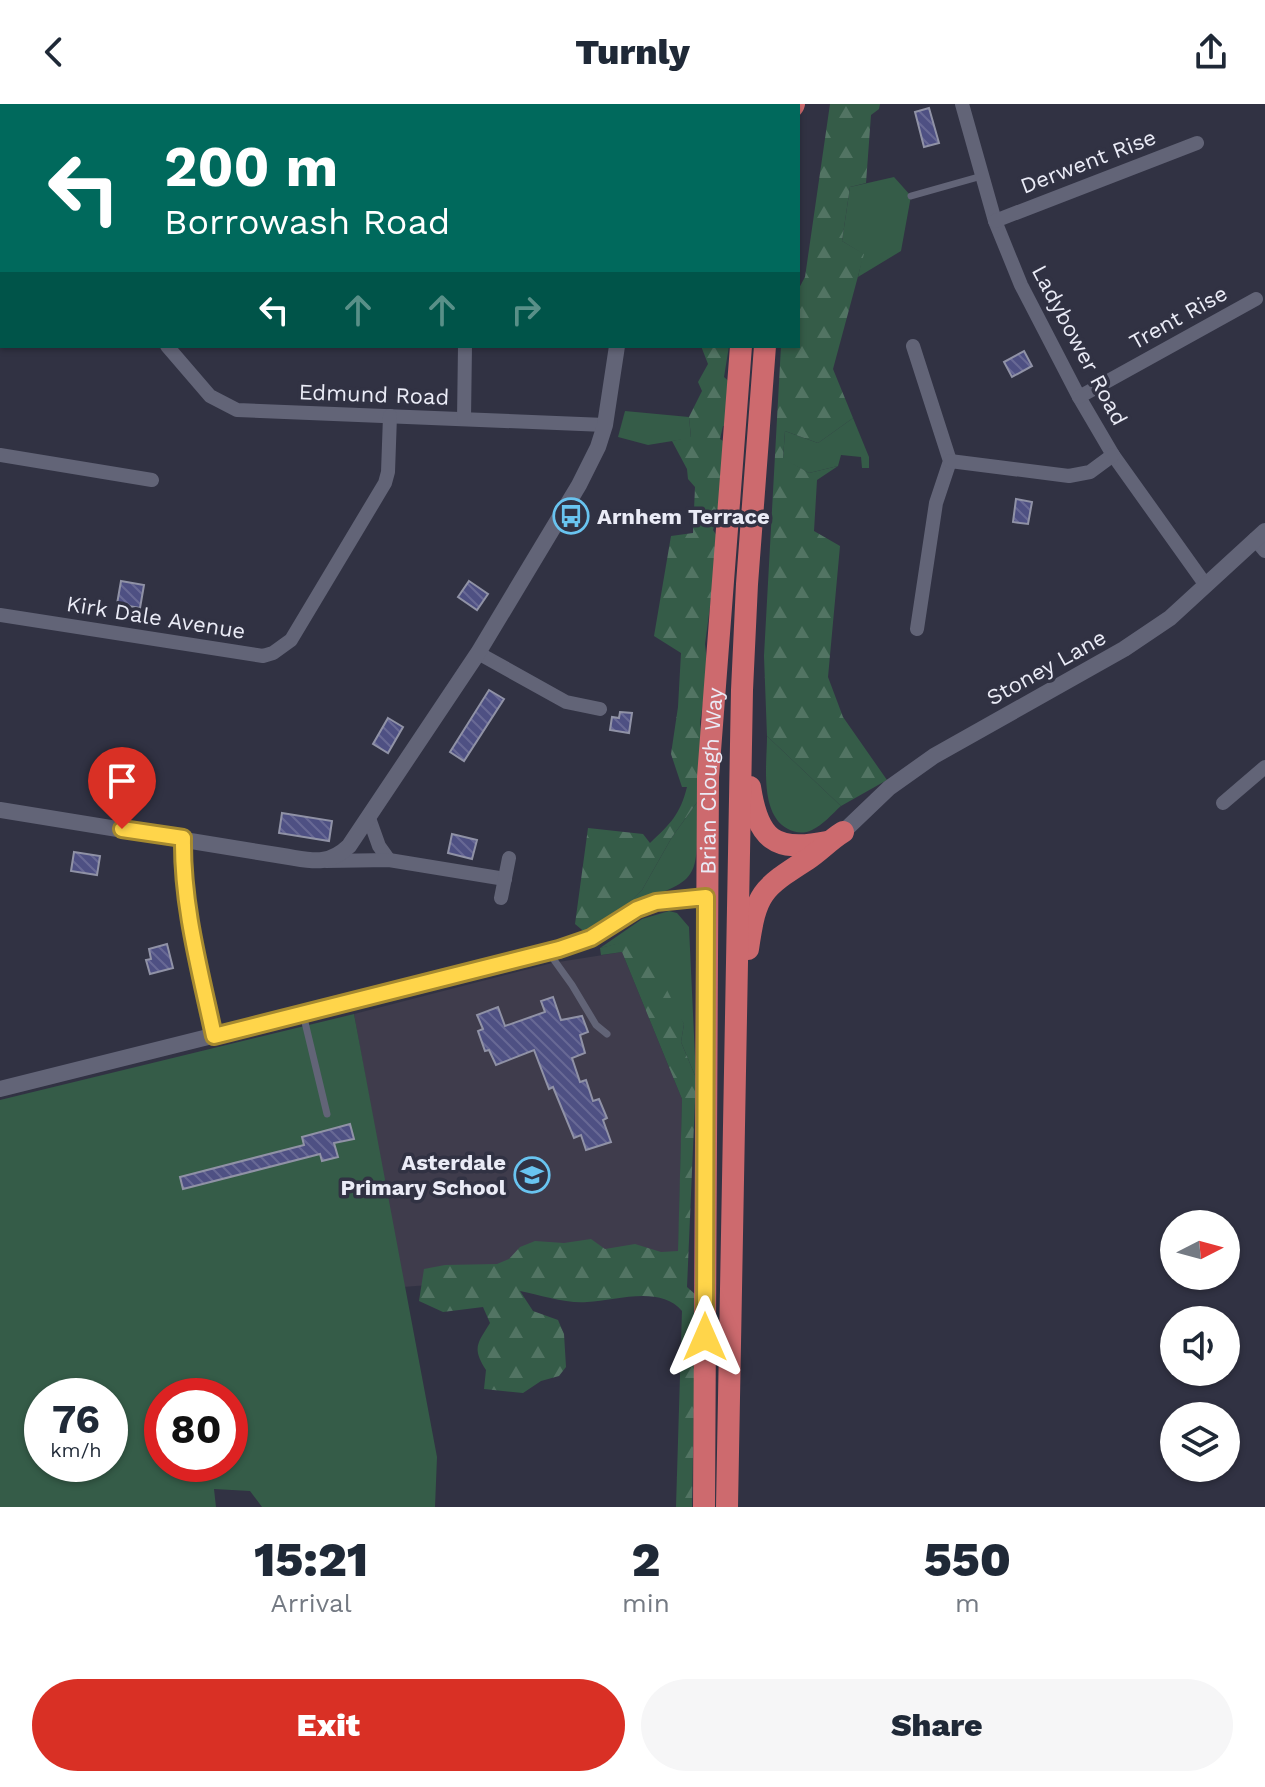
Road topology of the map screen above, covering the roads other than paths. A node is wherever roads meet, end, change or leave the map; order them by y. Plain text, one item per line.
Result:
1 (962, 104) edge
2 (1197, 143) dead end
3 (982, 176) junction
4 (911, 196) dead end
5 (995, 221) junction
6 (1256, 299) dead end
7 (913, 346) dead end
8 (169, 348) edge
9 (465, 348) edge
10 (617, 348) edge
11 (741, 348) edge
12 (765, 348) edge
13 (1079, 397) junction
14 (390, 416) junction
15 (464, 419) junction
16 (605, 425) junction
17 (0, 455) edge
18 (1113, 455) junction
19 (950, 461) junction
20 (152, 480) dead end
21 (1262, 540) edge
22 (1205, 584) junction
23 (0, 615) edge
24 (917, 629) dead end
25 (478, 653) junction
26 (600, 709) dead end
27 (741, 734) junction
28 (1265, 767) edge
29 (1223, 803) dead end
30 (0, 810) edge
31 (369, 818) junction
32 (835, 837) junction
33 (183, 838) junction
34 (509, 858) dead end
35 (389, 860) junction
36 (326, 861) junction
37 (505, 879) junction
38 (706, 897) junction
39 (501, 898) dead end
40 (548, 951) junction
41 (303, 1014) junction
42 (607, 1034) dead end
43 (214, 1036) junction
44 (0, 1089) edge
45 (735, 1090) junction
46 (327, 1114) dead end
47 (704, 1507) edge
48 (727, 1507) edge

1 - 3 street, Ladybower Road
2 - 5 street, Derwent Rise
3 - 4 lane
3 - 5 street, Ladybower Road
5 - 13 street, Ladybower Road
6 - 13 street, Trent Rise
7 - 19 street
8 - 14 street, Edmund Road
9 - 15 street
10 - 16 street
11 - 38 highway, Brian Clough Way
12 - 27 highway, Brian Clough Way
13 - 18 street, Ladybower Road
14 - 15 street, Edmund Road
14 - 23 street, Kirk Dale Avenue
15 - 16 street, Edmund Road
16 - 25 street
17 - 20 street
18 - 19 street
18 - 22 street, Ladybower Road
19 - 24 street
21 - 22 street, Stoney Lane
22 - 32 street, Stoney Lane
25 - 26 street
25 - 31 street
27 - 32 highway
27 - 45 highway, Brian Clough Way
28 - 29 street
30 - 33 street
31 - 35 street
31 - 36 street
32 - 45 highway
33 - 36 street
33 - 43 street
34 - 37 street
35 - 36 street
35 - 37 street
37 - 39 street
38 - 40 street
38 - 47 highway, Brian Clough Way
40 - 41 street
40 - 42 lane
41 - 43 street
41 - 46 lane
43 - 44 street
45 - 48 highway, Brian Clough Way

